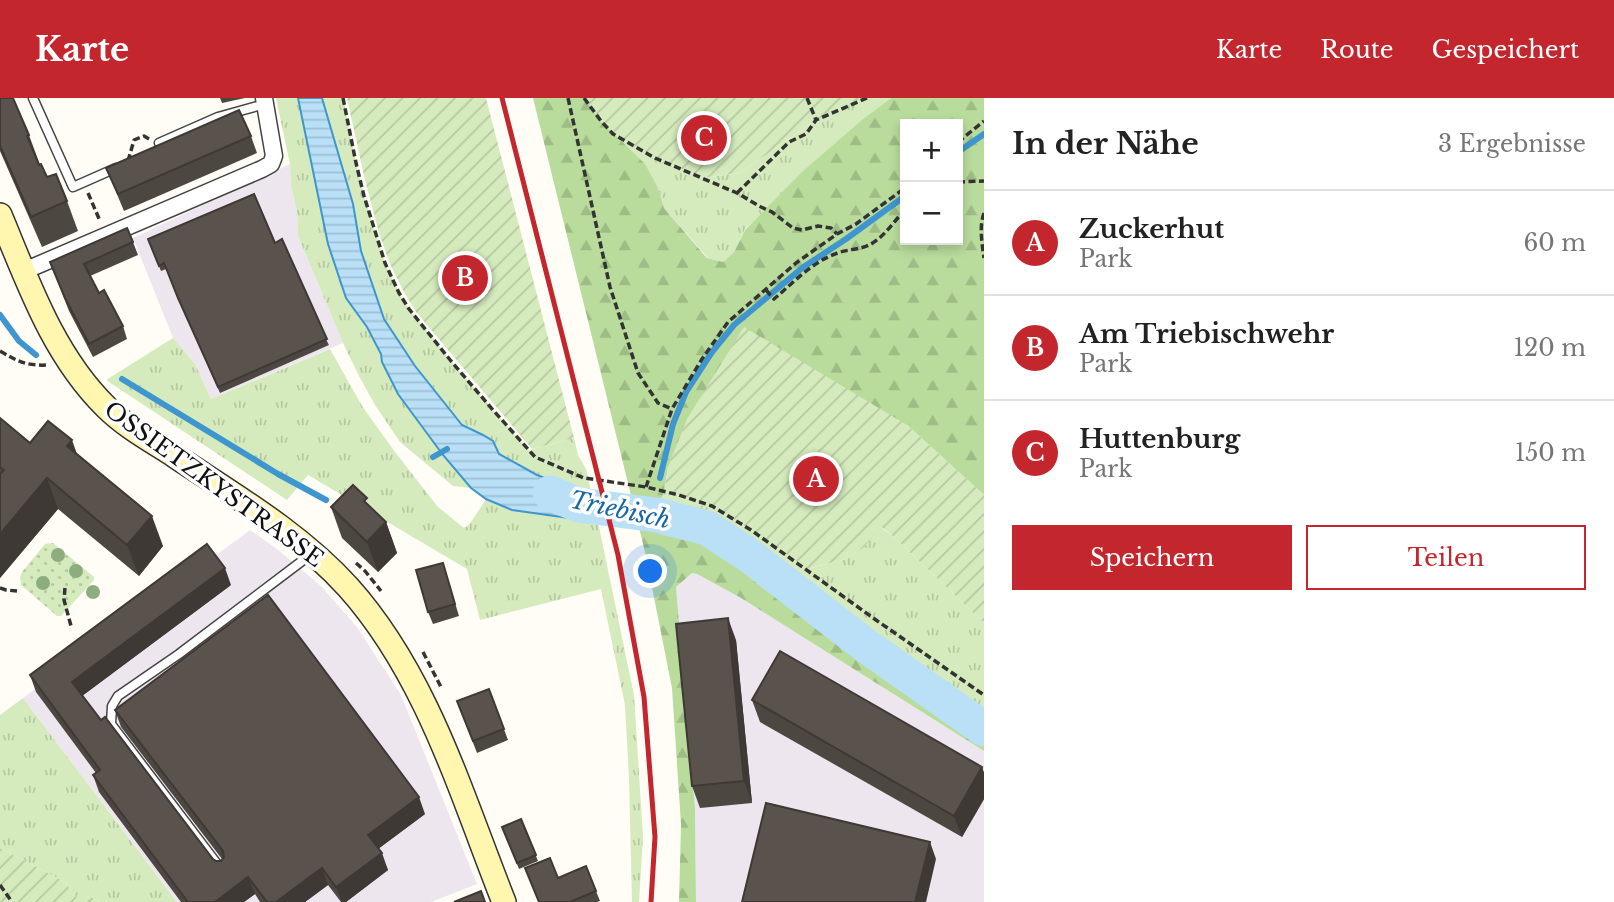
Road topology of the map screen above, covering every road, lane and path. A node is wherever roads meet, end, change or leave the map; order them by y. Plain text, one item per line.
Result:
1 (33, 98) edge
2 (343, 98) edge
3 (568, 98) edge
4 (584, 98) edge
5 (807, 98) edge
6 (867, 98) edge
7 (265, 101) edge
8 (816, 120) junction
9 (984, 121) edge
10 (963, 138) edge
11 (159, 143) joint
12 (127, 163) joint
13 (984, 181) edge
14 (963, 182) edge
15 (83, 183) junction
16 (900, 192) edge
17 (737, 193) junction
18 (984, 213) edge
19 (0, 215) edge
20 (900, 216) edge
21 (837, 234) junction
22 (107, 236) junction
23 (984, 258) edge
24 (24, 271) junction
25 (766, 291) junction
26 (0, 351) edge
27 (67, 359) junction
28 (672, 409) junction
29 (646, 487) junction
30 (313, 554) junction
31 (0, 588) edge
32 (65, 588) dead end
33 (17, 591) dead end
34 (71, 626) dead end
35 (984, 695) edge
36 (224, 872) edge
37 (0, 885) edge
38 (12, 902) edge
39 (504, 902) edge

1 - 15 lane
2 - 29 path
3 - 28 path
4 - 17 path
5 - 8 path
6 - 8 path
7 - 11 lane
7 - 22 street
8 - 17 path
9 - 10 path
11 - 12 path
12 - 15 lane
13 - 14 path
15 - 22 path
16 - 21 path
17 - 21 path
18 - 23 path
19 - 24 main road, OSSIETZKYSTRASSE
20 - 25 path
21 - 25 path
22 - 24 street
24 - 27 main road, OSSIETZKYSTRASSE
25 - 28 path
26 - 27 path
27 - 30 main road, OSSIETZKYSTRASSE
28 - 29 path
29 - 35 path
30 - 36 lane
30 - 39 main road, OSSIETZKYSTRASSE
31 - 33 path
32 - 34 path
37 - 38 path

